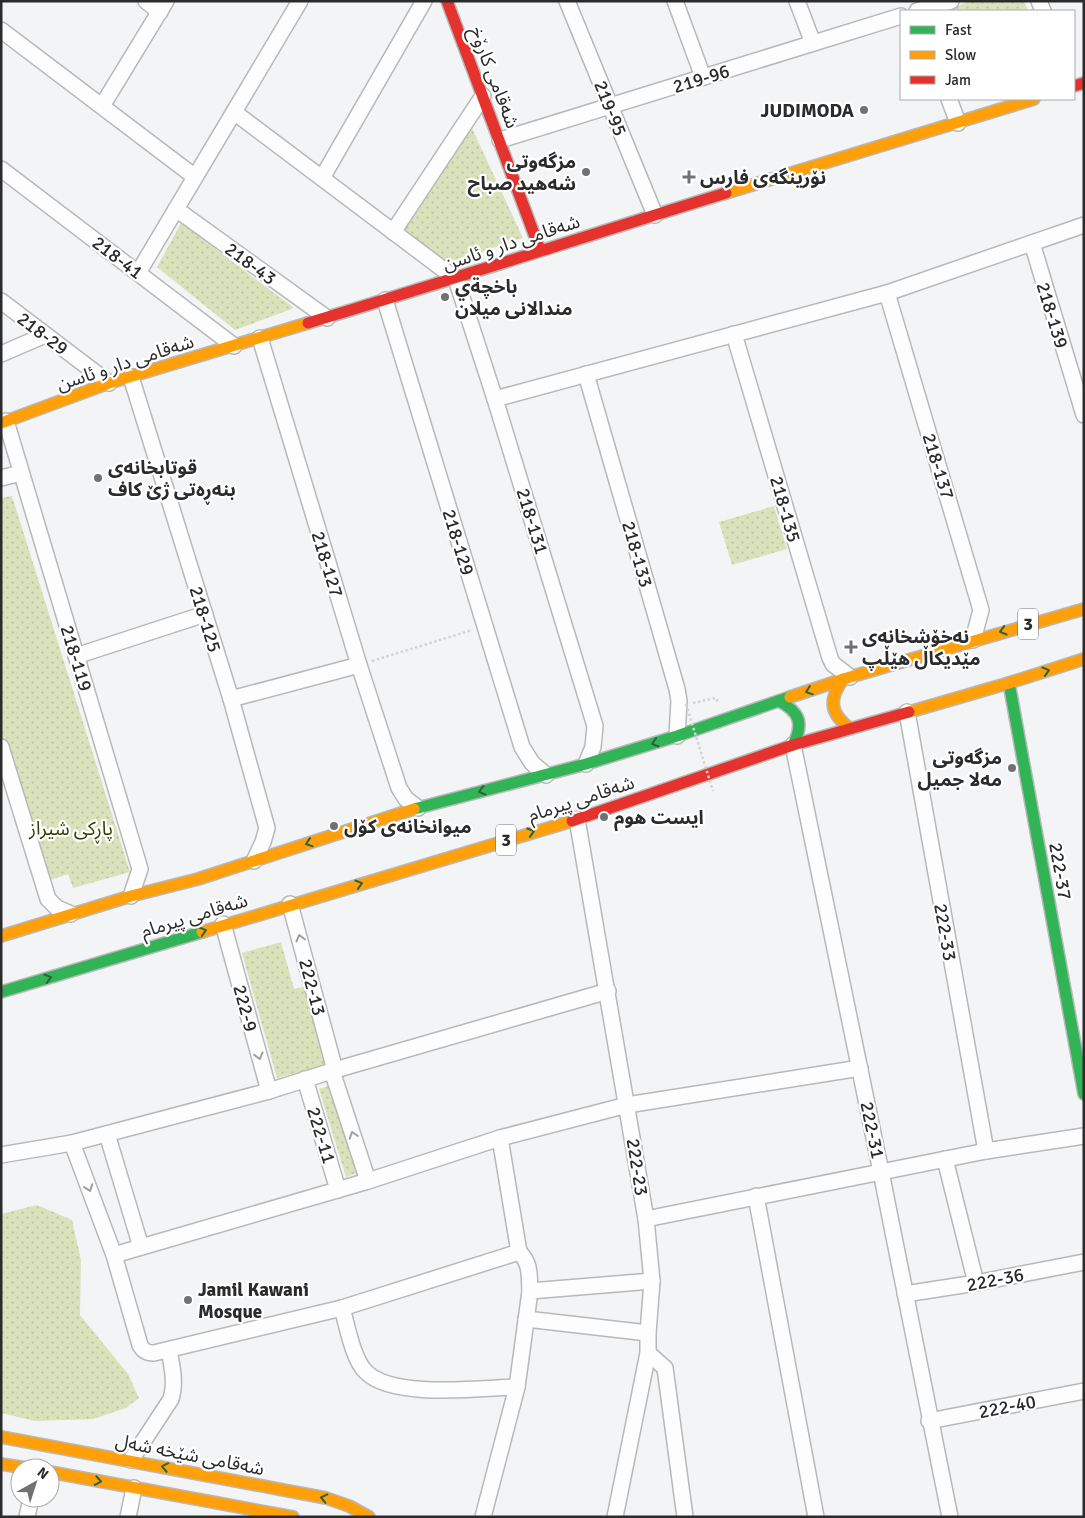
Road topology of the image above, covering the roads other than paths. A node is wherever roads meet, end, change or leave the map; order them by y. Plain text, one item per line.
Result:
1 (146, 1) edge
2 (300, 1) edge
3 (424, 1) edge
4 (447, 1) edge
5 (567, 1) edge
6 (675, 1) edge
7 (797, 1) edge
8 (951, 1) edge
9 (163, 6) edge
10 (920, 10) edge
11 (900, 16) edge
12 (1, 30) edge
13 (813, 43) junction
14 (702, 77) junction
15 (483, 96) junction
16 (949, 100) edge
17 (1031, 100) edge
18 (102, 106) junction
19 (610, 106) junction
20 (234, 112) junction
21 (958, 123) junction
22 (500, 140) junction
23 (1, 169) edge
24 (196, 177) junction
25 (322, 178) junction
26 (176, 209) junction
27 (655, 215) junction
28 (1084, 225) edge
29 (393, 232) junction
30 (1032, 243) junction
31 (540, 250) junction
32 (138, 272) junction
33 (456, 279) junction
34 (887, 293) junction
35 (385, 300) junction
36 (1, 301) edge
37 (326, 318) junction
38 (734, 334) junction
39 (45, 335) junction
40 (260, 338) junction
41 (234, 346) junction
42 (1, 354) edge
43 (586, 374) junction
44 (131, 377) junction
45 (109, 384) junction
46 (495, 399) junction
47 (1084, 415) edge
48 (3, 422) edge
49 (21, 473) junction
50 (1, 478) edge
51 (1084, 609) edge
52 (205, 614) junction
53 (972, 640) junction
54 (76, 656) junction
55 (1084, 660) edge
56 (359, 665) junction
57 (847, 678) junction
58 (1009, 683) junction
59 (232, 700) junction
60 (779, 701) junction
61 (907, 712) junction
62 (850, 728) junction
63 (677, 736) junction
64 (792, 745) junction
65 (1, 747) edge
66 (586, 764) junction
67 (546, 775) junction
68 (6, 776) edge
69 (418, 808) junction
70 (577, 819) junction
71 (254, 861) junction
72 (132, 896) junction
73 (290, 904) junction
74 (71, 914) junction
75 (223, 924) junction
76 (1, 936) edge
77 (1, 992) edge
78 (608, 992) junction
79 (860, 1068) junction
80 (334, 1070) junction
81 (305, 1080) junction
82 (269, 1091) junction
83 (1084, 1094) edge
84 (627, 1105) junction
85 (107, 1134) junction
86 (1084, 1136) edge
87 (500, 1138) junction
88 (72, 1142) junction
89 (986, 1151) junction
90 (1, 1155) edge
91 (945, 1159) junction
92 (881, 1172) junction
93 (368, 1181) junction
94 (338, 1190) junction
95 (756, 1196) junction
96 (646, 1219) junction
97 (141, 1248) junction
98 (518, 1252) junction
99 (114, 1255) junction
100 (1084, 1262) edge
101 (652, 1281) junction
102 (976, 1283) junction
103 (530, 1291) junction
104 (906, 1294) junction
105 (342, 1308) junction
106 (526, 1319) junction
107 (648, 1333) junction
108 (169, 1350) junction
109 (648, 1353) junction
110 (517, 1386) junction
111 (1084, 1390) edge
112 (929, 1421) junction
113 (1, 1437) edge
114 (131, 1460) junction
115 (60, 1474) edge
116 (134, 1488) junction
117 (288, 1506) edge
118 (234, 1512) edge
119 (128, 1517) edge
120 (369, 1517) edge
121 (483, 1517) edge
122 (616, 1517) edge
123 (685, 1517) edge
124 (816, 1517) edge
125 (950, 1517) edge

1 - 9 street
2 - 20 street
3 - 25 street
4 - 15 main road, شەقامی کارۆخ
5 - 19 street, 219-95
6 - 14 street
7 - 13 street
8 - 10 street
9 - 18 street
11 - 13 street, 219-96
12 - 18 street
13 - 14 street, 219-96
14 - 19 street, 219-96
15 - 22 main road, شەقامی کارۆخ
15 - 29 street
16 - 21 street
17 - 21 main road, شەقامی دار و ئاسن
18 - 24 street
19 - 22 street, 219-96
19 - 27 street, 219-95
20 - 24 street
20 - 25 street
21 - 27 main road, شەقامی دار و ئاسن
22 - 31 main road, شەقامی کارۆخ
23 - 32 street, 218-41
24 - 26 street
25 - 29 street
26 - 32 street
26 - 37 street, 218-43
27 - 31 main road, شەقامی دار و ئاسن
28 - 30 street
29 - 33 street
30 - 34 street
30 - 47 street, 218-139
31 - 33 main road, شەقامی دار و ئاسن
32 - 41 street, 218-41
33 - 35 main road, شەقامی دار و ئاسن
33 - 46 street, 218-131
34 - 38 street
34 - 53 street, 218-137
35 - 37 main road, شەقامی دار و ئاسن
35 - 67 street, 218-129
36 - 39 street, 218-29
37 - 40 main road, شەقامی دار و ئاسن
38 - 43 street
38 - 57 street, 218-135
39 - 42 street
39 - 45 street, 218-29
40 - 41 main road, شەقامی دار و ئاسن
40 - 56 street, 218-127
41 - 44 main road, شەقامی دار و ئاسن
43 - 46 street
43 - 63 street, 218-133
44 - 45 main road, شەقامی دار و ئاسن
44 - 52 street, 218-125
45 - 48 main road, شەقامی دار و ئاسن
46 - 66 street, 218-131
48 - 49 street, 218-119
49 - 50 street
49 - 54 street, 218-119
51 -> 53 main road, شەقامی پیرمام / 3
52 - 54 street
52 - 59 street, 218-125
53 - 57 main road, شەقامی پیرمام / 3
54 - 72 street, 218-119
58 -> 55 main road, شەقامی پیرمام / 3
56 - 59 street
56 - 69 street, 218-127
57 -> 60 main road, شەقامی پیرمام / 3
57 - 62 main road
58 - 61 main road, شەقامی پیرمام / 3
58 - 83 main road, 222-37
59 - 71 street, 218-125
60 - 63 main road, شەقامی پیرمام / 3
60 - 64 main road
61 - 62 main road, شەقامی پیرمام / 3
61 - 89 street, 222-33
62 - 64 main road, شەقامی پیرمام / 3
63 -> 66 main road, شەقامی پیرمام / 3
64 - 70 main road, شەقامی پیرمام / 3
64 - 79 street, 222-31
65 - 68 street
66 - 67 main road, شەقامی پیرمام / 3
67 -> 69 main road, شەقامی پیرمام / 3
68 - 74 street
69 -> 71 main road, شەقامی پیرمام / 3
73 -> 70 main road, شەقامی پیرمام / 3
70 - 78 street, 222-23
71 - 72 main road, شەقامی پیرمام / 3
72 - 74 main road, شەقامی پیرمام / 3
73 - 75 main road, شەقامی پیرمام / 3
80 -> 73 street, 222-13
74 - 76 main road, شەقامی پیرمام / 3
77 -> 75 main road, شەقامی پیرمام / 3
75 -> 82 street, 222-9
78 - 80 street
78 - 84 street, 222-23
79 - 84 street
79 - 92 street, 222-31
80 - 81 street
93 -> 80 street, 222-13
81 - 82 street
81 - 94 street, 222-11
82 - 85 street
84 - 87 street
84 - 96 street, 222-23
85 - 88 street
85 - 97 street
86 - 89 street
87 - 93 street
87 - 98 street
88 - 90 street
88 -> 99 street
89 - 91 street
91 - 92 street
91 - 102 street
92 - 95 street
92 - 104 street, 222-31
93 - 94 street
94 - 97 street
95 - 96 street
95 - 124 street
96 - 101 street, 222-23
97 - 99 street
98 - 103 street
98 - 105 street
99 - 108 street
100 - 102 street, 222-36
101 - 103 street
101 - 107 street, 222-23
102 - 104 street, 222-36
103 - 106 street
104 - 112 street, 222-31
105 - 108 street
105 - 110 street
106 - 107 street
106 - 110 street
107 - 109 street, 222-23
108 - 114 street
109 - 122 street, 222-23
109 - 123 street
110 - 121 street
111 - 112 street, 222-40
112 - 125 street, 222-31
113 - 114 main road, شەقامی شێخه‌ شه‌ل
117 -> 114 main road, شەقامی شێخه‌ شه‌ل
115 -> 116 main road, شەقامی شێخه‌ شه‌ل
116 - 118 main road, شەقامی شێخه‌ شه‌ل
116 - 119 street
117 - 118 main road, شەقامی شێخه‌ شه‌ل
120 -> 117 main road, شەقامی شێخه‌ شه‌ل

